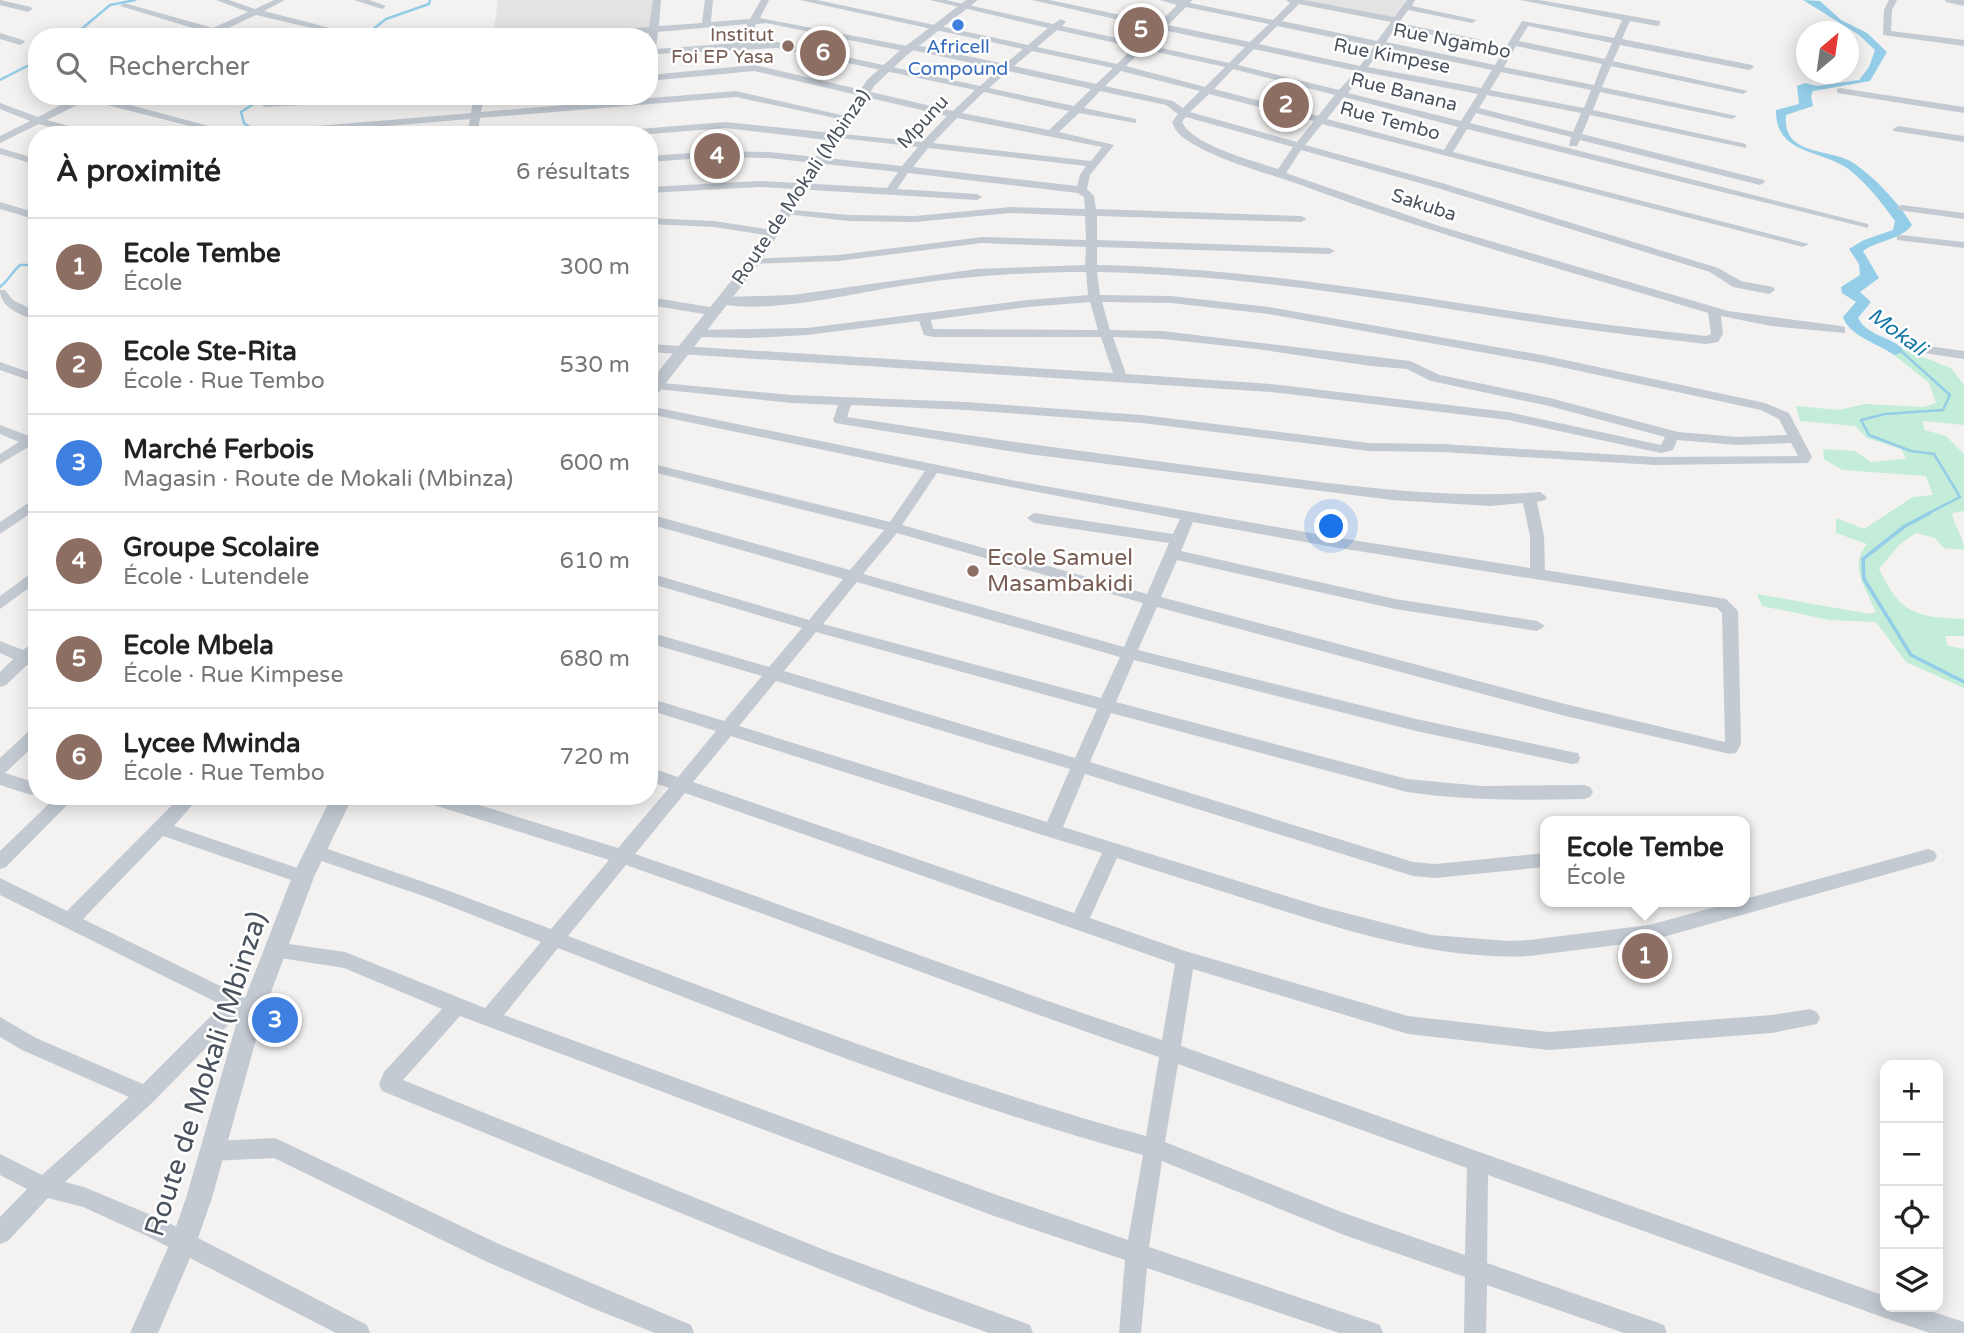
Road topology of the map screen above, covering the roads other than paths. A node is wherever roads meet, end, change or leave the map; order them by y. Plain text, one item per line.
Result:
1 (5, 0) edge
2 (220, 0) edge
3 (281, 0) edge
4 (358, 0) edge
5 (657, 0) edge
6 (709, 0) edge
7 (765, 0) edge
8 (804, 0) edge
9 (854, 0) edge
10 (934, 0) edge
11 (1036, 0) edge
12 (1087, 0) edge
13 (1164, 0) edge
14 (1294, 0) edge
15 (1524, 0) edge
16 (1893, 0) edge
17 (1949, 0) edge
18 (0, 2) edge
19 (1186, 2) edge
20 (1537, 2) junction
21 (1408, 3) edge
22 (1964, 3) edge
23 (969, 4) edge
24 (124, 6) dead end
25 (382, 6) dead end
26 (1078, 8) junction
27 (28, 9) dead end
28 (838, 11) junction
29 (256, 12) junction
30 (1627, 18) junction
31 (752, 20) junction
32 (1472, 20) dead end
33 (823, 22) dead end
34 (1394, 22) junction
35 (1276, 23) junction
36 (1525, 23) junction
37 (1657, 23) dead end
38 (706, 24) junction
39 (1161, 25) junction
40 (1056, 26) junction
41 (938, 27) junction
42 (203, 28) edge
43 (221, 28) edge
44 (324, 28) edge
45 (654, 28) edge
46 (814, 29) junction
47 (658, 30) edge
48 (0, 36) edge
49 (1477, 40) dead end
50 (1617, 41) junction
51 (20, 42) dead end
52 (1513, 43) junction
53 (1964, 43) edge
54 (1379, 44) junction
55 (740, 45) junction
56 (1139, 46) junction
57 (1253, 46) junction
58 (789, 47) junction
59 (1032, 47) junction
60 (910, 48) junction
61 (658, 51) edge
62 (1608, 62) junction
63 (1231, 66) junction
64 (1119, 67) junction
65 (1499, 67) junction
66 (1749, 67) dead end
67 (886, 68) junction
68 (1004, 69) junction
69 (1362, 69) junction
70 (658, 77) edge
71 (1596, 86) junction
72 (1099, 87) junction
73 (979, 90) junction
74 (1207, 90) junction
75 (1743, 91) dead end
76 (1840, 91) dead end
77 (1486, 92) junction
78 (863, 93) junction
79 (1341, 95) junction
80 (67, 105) edge
81 (120, 105) edge
82 (376, 105) edge
83 (478, 105) edge
84 (0, 106) edge
85 (1074, 110) junction
86 (1475, 110) junction
87 (1964, 110) edge
88 (1586, 111) junction
89 (954, 114) junction
90 (1185, 114) junction
91 (647, 116) edge
92 (1732, 116) dead end
93 (477, 117) junction
94 (849, 118) junction
95 (37, 120) junction
96 (597, 121) edge
97 (1132, 121) dead end
98 (1320, 121) junction
99 (1465, 125) junction
100 (53, 126) edge
101 (202, 126) edge
102 (368, 126) edge
103 (379, 126) edge
104 (474, 126) edge
105 (1898, 129) dead end
106 (1055, 136) junction
107 (836, 137) junction
108 (1576, 137) junction
109 (1964, 139) edge
110 (0, 140) edge
111 (922, 146) junction
112 (1742, 146) dead end
113 (1298, 147) junction
114 (0, 151) edge
115 (1568, 152) junction
116 (1447, 154) junction
117 (658, 158) edge
118 (1054, 159) junction
119 (821, 160) junction
120 (28, 161) edge
121 (1093, 164) junction
122 (904, 169) junction
123 (1280, 174) junction
124 (1760, 182) dead end
125 (1051, 185) junction
126 (803, 187) junction
127 (658, 189) edge
128 (1081, 190) junction
129 (889, 193) junction
130 (977, 197) dead end
131 (0, 205) edge
132 (1902, 208) dead end
133 (785, 211) junction
134 (28, 214) edge
135 (1092, 215) junction
136 (1964, 216) edge
137 (1301, 219) dead end
138 (658, 221) edge
139 (1864, 226) dead end
140 (772, 233) junction
141 (1901, 238) dead end
142 (1090, 243) junction
143 (1803, 244) dead end
144 (1964, 245) edge
145 (1329, 251) dead end
146 (753, 262) junction
147 (1092, 268) junction
148 (1769, 290) dead end
149 (1, 293) edge
150 (1095, 299) junction
151 (658, 302) edge
152 (720, 307) junction
153 (1714, 310) junction
154 (28, 312) edge
155 (924, 317) junction
156 (1841, 330) dead end
157 (696, 334) junction
158 (1108, 334) junction
159 (1914, 348) dead end
160 (658, 349) edge
161 (682, 352) junction
162 (1964, 355) edge
163 (0, 366) edge
164 (28, 376) edge
165 (1121, 377) junction
166 (658, 383) edge
167 (658, 389) edge
168 (846, 401) junction
169 (658, 412) edge
170 (0, 429) edge
171 (1672, 434) junction
172 (1797, 439) junction
173 (28, 440) edge
174 (28, 445) edge
175 (0, 460) edge
176 (934, 468) junction
177 (658, 469) edge
178 (28, 509) edge
179 (1189, 515) junction
180 (1034, 518) dead end
181 (658, 522) edge
182 (894, 527) junction
183 (0, 529) edge
184 (1176, 547) junction
185 (1538, 575) junction
186 (852, 576) junction
187 (28, 581) edge
188 (658, 581) edge
189 (1154, 599) junction
190 (0, 604) edge
191 (812, 626) junction
192 (1537, 626) dead end
193 (658, 641) edge
194 (0, 647) edge
195 (1127, 653) junction
196 (28, 659) edge
197 (28, 661) edge
198 (771, 674) junction
199 (0, 681) edge
200 (1108, 706) junction
201 (658, 708) edge
202 (726, 729) junction
203 (28, 742) edge
204 (1572, 758) dead end
205 (1081, 766) junction
206 (0, 768) edge
207 (658, 777) edge
208 (0, 778) edge
209 (680, 784) junction
210 (28, 788) edge
211 (1584, 792) dead end
212 (59, 805) edge
213 (183, 805) edge
214 (339, 805) edge
215 (456, 805) edge
216 (160, 828) junction
217 (1052, 831) junction
218 (1112, 850) junction
219 (316, 852) junction
220 (620, 856) junction
221 (1928, 856) dead end
222 (1540, 860) edge
223 (0, 862) edge
224 (303, 877) junction
225 (0, 886) edge
226 (1750, 905) edge
227 (1743, 907) edge
228 (71, 919) junction
229 (1079, 923) junction
230 (552, 939) junction
231 (275, 950) junction
232 (1185, 959) junction
233 (457, 1006) junction
234 (244, 1008) junction
235 (489, 1018) junction
236 (1810, 1018) dead end
237 (0, 1026) edge
238 (1168, 1051) junction
239 (146, 1095) junction
240 (1155, 1148) junction
241 (212, 1151) junction
242 (1478, 1162) junction
243 (0, 1164) edge
244 (44, 1187) junction
245 (0, 1233) edge
246 (183, 1244) junction
247 (1137, 1253) junction
248 (1476, 1269) junction
249 (1880, 1305) edge
250 (1900, 1312) edge
251 (144, 1333) edge
252 (359, 1333) edge
253 (683, 1333) edge
254 (1022, 1333) edge
255 (1130, 1333) edge
256 (1371, 1333) edge
257 (1475, 1333) edge
258 (1656, 1333) edge
259 (1964, 1333) edge

1 - 18 street
2 - 29 street
3 - 29 street
4 - 25 street
5 - 45 street
6 - 38 street
7 - 31 street
8 - 28 street, Rue Tembo
9 - 28 street
10 - 23 street, Rue Banana
11 - 26 street, Rue Kimpese
12 - 26 street, Mpunu
13 - 19 street, Rue Ngambo
14 - 34 street
14 - 35 street
15 - 20 street
16 - 53 street
17 - 22 street
18 - 27 street
19 - 35 street, Rue Ngambo
19 - 39 street
20 - 30 street
20 - 36 street
21 - 32 street
21 - 34 street
23 - 40 street, Rue Banana
23 - 41 street, Route de Mokali (Mbinza)
24 - 42 street
26 - 39 street, Rue Kimpese
26 - 40 street, Mpunu
28 - 41 street, Rue Tembo
29 - 43 street
29 - 44 street
30 - 37 street
30 - 50 street
31 - 38 street
31 - 46 street
31 - 55 street
33 - 46 street
34 - 49 street
34 - 54 street
35 - 54 street, Rue Ngambo
35 - 57 street
36 - 50 street
36 - 52 street
38 - 47 street
39 - 56 street
39 - 57 street, Rue Kimpese
40 - 56 street, Rue Banana
40 - 59 street, Mpunu
41 - 59 street, Rue Tembo
41 - 60 street, Route de Mokali (Mbinza)
46 - 58 street
46 - 60 street
48 - 51 street
50 - 62 street
50 - 66 street
52 - 62 street
52 - 65 street
54 - 65 street, Rue Ngambo
54 - 69 street
55 - 58 street
55 - 61 street
56 - 63 street, Rue Banana
56 - 64 street
57 - 63 street
57 - 69 street, Rue Kimpese
58 - 67 street
59 - 64 street, Rue Tembo
59 - 68 street, Mpunu
60 - 67 street, Route de Mokali (Mbinza)
60 - 68 street
62 - 71 street
62 - 75 street
63 - 74 street
63 - 79 street, Rue Banana
64 - 72 street
64 - 74 street, Rue Tembo
65 - 71 street, Rue Ngambo
65 - 77 street
67 - 73 street
67 - 78 street, Route de Mokali (Mbinza)
68 - 72 street
68 - 73 street, Mpunu
69 - 77 street, Rue Kimpese
69 - 79 street
70 - 78 street
71 - 88 street
71 - 92 street, Rue Ngambo
72 - 85 street
72 - 90 street
73 - 85 street
73 - 89 street, Mpunu
74 - 90 street
74 - 98 street, Rue Tembo
76 - 87 street
77 - 86 street
77 - 88 street, Rue Kimpese
78 - 89 street
78 - 94 street, Route de Mokali (Mbinza)
79 - 98 street
79 - 99 street, Rue Banana
80 - 95 street
81 - 101 street
82 - 102 street
83 - 93 street
84 - 95 street
85 - 97 street
85 - 106 street
86 - 99 street
86 - 108 street
88 - 108 street
88 - 112 street, Rue Kimpese
89 - 106 street
89 - 111 street, Mpunu
90 - 113 street
90 - 123 street, Sakuba
91 - 94 street
91 - 96 street
91 - 96 street
91 - 107 street
93 - 96 street
93 - 103 street
93 - 104 street
94 - 107 street, Route de Mokali (Mbinza)
95 - 100 street
95 - 110 street
98 - 113 street
98 - 116 street, Rue Tembo
99 - 115 street, Rue Banana
99 - 116 street
105 - 109 street
106 - 118 street
106 - 121 street
107 - 111 street
107 - 119 street, Route de Mokali (Mbinza)
108 - 115 street
108 - 124 street
111 - 118 street
111 - 122 street, Mpunu
113 - 123 street
113 - 148 street
114 - 120 street
115 - 139 street, Rue Banana
116 - 143 street, Rue Tembo
117 - 119 street
118 - 121 street
118 - 125 street
119 - 122 street
119 - 126 street, Route de Mokali (Mbinza)
121 - 128 street
122 - 125 street
122 - 129 street, Mpunu
123 - 153 street, Sakuba
125 - 128 street
126 - 127 street
126 - 129 street
126 - 133 street, Route de Mokali (Mbinza)
128 - 135 street
129 - 130 street
131 - 134 street
132 - 136 street
133 - 135 street
133 - 140 street, Route de Mokali (Mbinza)
135 - 137 street
135 - 142 street
138 - 140 street
140 - 146 street, Route de Mokali (Mbinza)
141 - 144 street
142 - 145 street
142 - 146 street
142 - 147 street
146 - 152 street, Route de Mokali (Mbinza)
147 - 150 street
147 - 152 street
147 - 153 street
149 - 154 street
150 - 155 street
150 - 158 street
150 - 172 street
151 - 152 street
152 - 157 street, Route de Mokali (Mbinza)
153 - 156 street, Sakuba
155 - 157 street
155 - 158 street
157 - 161 street, Route de Mokali (Mbinza)
158 - 165 street
158 - 171 street
159 - 162 street
160 - 161 street
161 - 165 street
161 - 166 street, Route de Mokali (Mbinza)
163 - 164 street
165 - 171 street
167 - 168 street
168 - 172 street
168 - 185 street
169 - 176 street
170 - 173 street
171 - 172 street
174 - 175 street
176 - 179 street
176 - 182 street
177 - 182 street
178 - 183 street
179 - 184 street
179 - 185 street
180 - 184 street
181 - 186 street
182 - 186 street
182 - 189 street
184 - 189 street
184 - 192 street
185 - 189 street
186 - 191 street
186 - 195 street
187 - 190 street
188 - 191 street
189 - 195 street
191 - 198 street
191 - 200 street
193 - 198 street
194 - 196 street
195 - 200 street
195 - 204 street
197 - 199 street
198 - 202 street
198 - 205 street
200 - 205 street
200 - 211 street
201 - 202 street
202 - 209 street
202 - 217 street
203 - 206 street
205 - 217 street
205 - 222 street
207 - 209 street
208 - 210 street
209 - 220 street
209 - 229 street
212 - 223 street
213 - 216 street
214 - 219 street, Route de Mokali (Mbinza)
215 - 220 street
216 - 224 street
216 - 228 street
217 - 218 street
218 - 227 street
218 - 229 street
219 - 224 street, Route de Mokali (Mbinza)
219 - 230 street
220 - 230 street
220 - 238 street
221 - 226 street
224 - 231 street, Route de Mokali (Mbinza)
225 - 228 street
228 - 234 street
229 - 232 street
230 - 235 street
230 - 240 street
231 - 233 street
231 - 234 street, Route de Mokali (Mbinza)
232 - 236 street
232 - 238 street
233 - 235 street
233 - 254 street
234 - 239 street
234 - 241 street, Route de Mokali (Mbinza)
235 - 247 street
237 - 239 street
238 - 240 street
238 - 242 street
239 - 244 street
240 - 247 street
240 - 248 street
241 - 246 street, Route de Mokali (Mbinza)
241 - 253 street
242 - 248 street
242 - 249 street
243 - 244 street
244 - 245 street
244 - 246 street
246 - 251 street, Route de Mokali (Mbinza)
246 - 252 street
247 - 255 street
247 - 256 street
248 - 257 street
248 - 258 street
250 - 259 street

